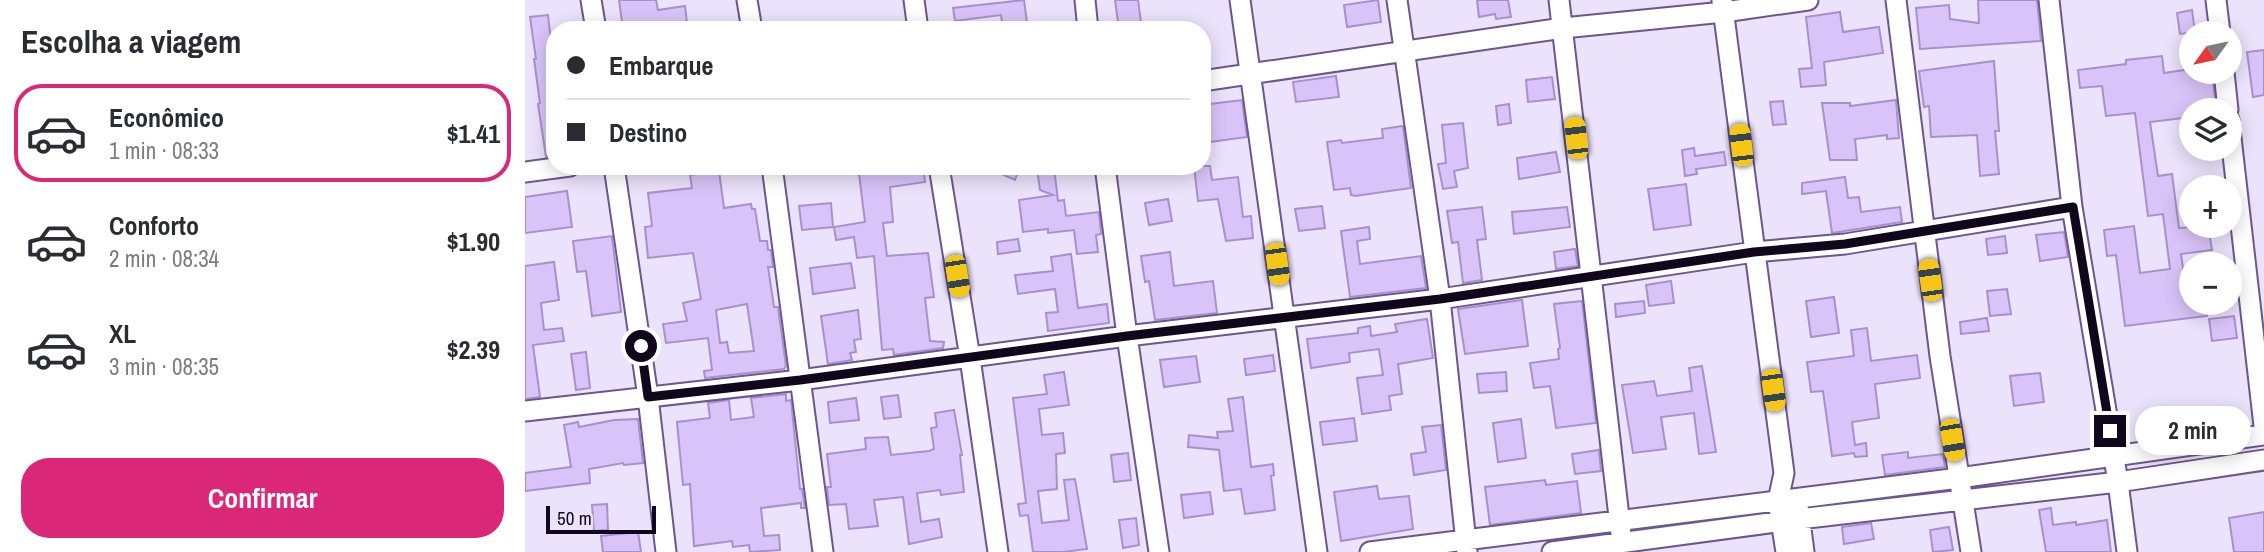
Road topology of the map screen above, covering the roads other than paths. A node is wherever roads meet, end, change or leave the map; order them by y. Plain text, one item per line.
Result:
1 (591, 0) edge
2 (747, 0) edge
3 (914, 0) edge
4 (1085, 0) edge
5 (1240, 0) edge
6 (1397, 0) edge
7 (1559, 0) edge
8 (1808, 0) edge
9 (1896, 0) edge
10 (2049, 0) edge
11 (2216, 0) edge
12 (1723, 6) edge
13 (594, 21) edge
14 (750, 21) edge
15 (917, 21) edge
16 (1087, 21) edge
17 (2219, 21) edge
18 (1563, 28) junction
19 (1403, 52) junction
20 (1251, 75) junction
21 (1211, 80) edge
22 (2234, 161) edge
23 (546, 169) edge
24 (525, 172) edge
25 (615, 175) edge
26 (773, 175) edge
27 (940, 175) edge
28 (1106, 175) edge
29 (2073, 207) junction
30 (1924, 230) junction
31 (1754, 252) junction
32 (1592, 276) junction
33 (1440, 299) junction
34 (1284, 318) junction
35 (1127, 336) junction
36 (970, 358) junction
37 (800, 380) junction
38 (648, 397) junction
39 (525, 411) edge
40 (2264, 426) edge
41 (2264, 435) edge
42 (2114, 456) junction
43 (2264, 460) edge
44 (1959, 478) junction
45 (2118, 482) junction
46 (1962, 499) junction
47 (1787, 500) junction
48 (1791, 520) junction
49 (1619, 522) junction
50 (1466, 547) edge
51 (1623, 548) edge
52 (666, 552) edge
53 (823, 552) edge
54 (998, 552) edge
55 (1159, 552) edge
56 (1317, 552) edge
57 (1370, 552) edge
58 (1552, 552) edge
59 (1786, 552) edge
60 (1804, 552) edge
61 (1971, 552) edge
62 (2127, 552) edge

1 - 13 street
2 - 14 street
3 - 15 street
4 - 16 street
5 - 20 street
6 - 19 street
7 - 18 street
8 - 12 street
9 - 30 street
10 - 29 street
11 - 17 street
12 - 18 street
12 - 31 street
18 - 19 street
18 - 32 street
19 - 20 street
19 - 33 street
20 - 21 street
20 - 34 street
22 - 40 street
23 - 24 street
25 - 38 street
26 - 37 street
27 - 36 street
28 - 35 street
29 - 30 street
29 - 42 street
30 - 31 street
30 - 44 street
31 - 32 street
31 - 47 street
32 - 33 street
32 - 49 street
33 - 34 street
33 - 50 street
34 - 35 street
34 - 56 street
35 - 36 street
35 - 55 street
36 - 37 street
36 - 54 street
37 - 38 street
37 - 53 street
38 - 39 street
38 - 52 street
41 - 42 street
42 - 44 street
42 - 45 street
43 - 45 street
44 - 46 street
44 - 47 street
45 - 46 street
45 - 62 street
46 - 48 street
46 - 61 street
47 - 48 street
47 - 49 street
48 - 51 street
48 - 59 street
48 - 60 street
49 - 50 street
49 - 51 street
50 - 57 street
51 - 58 street

